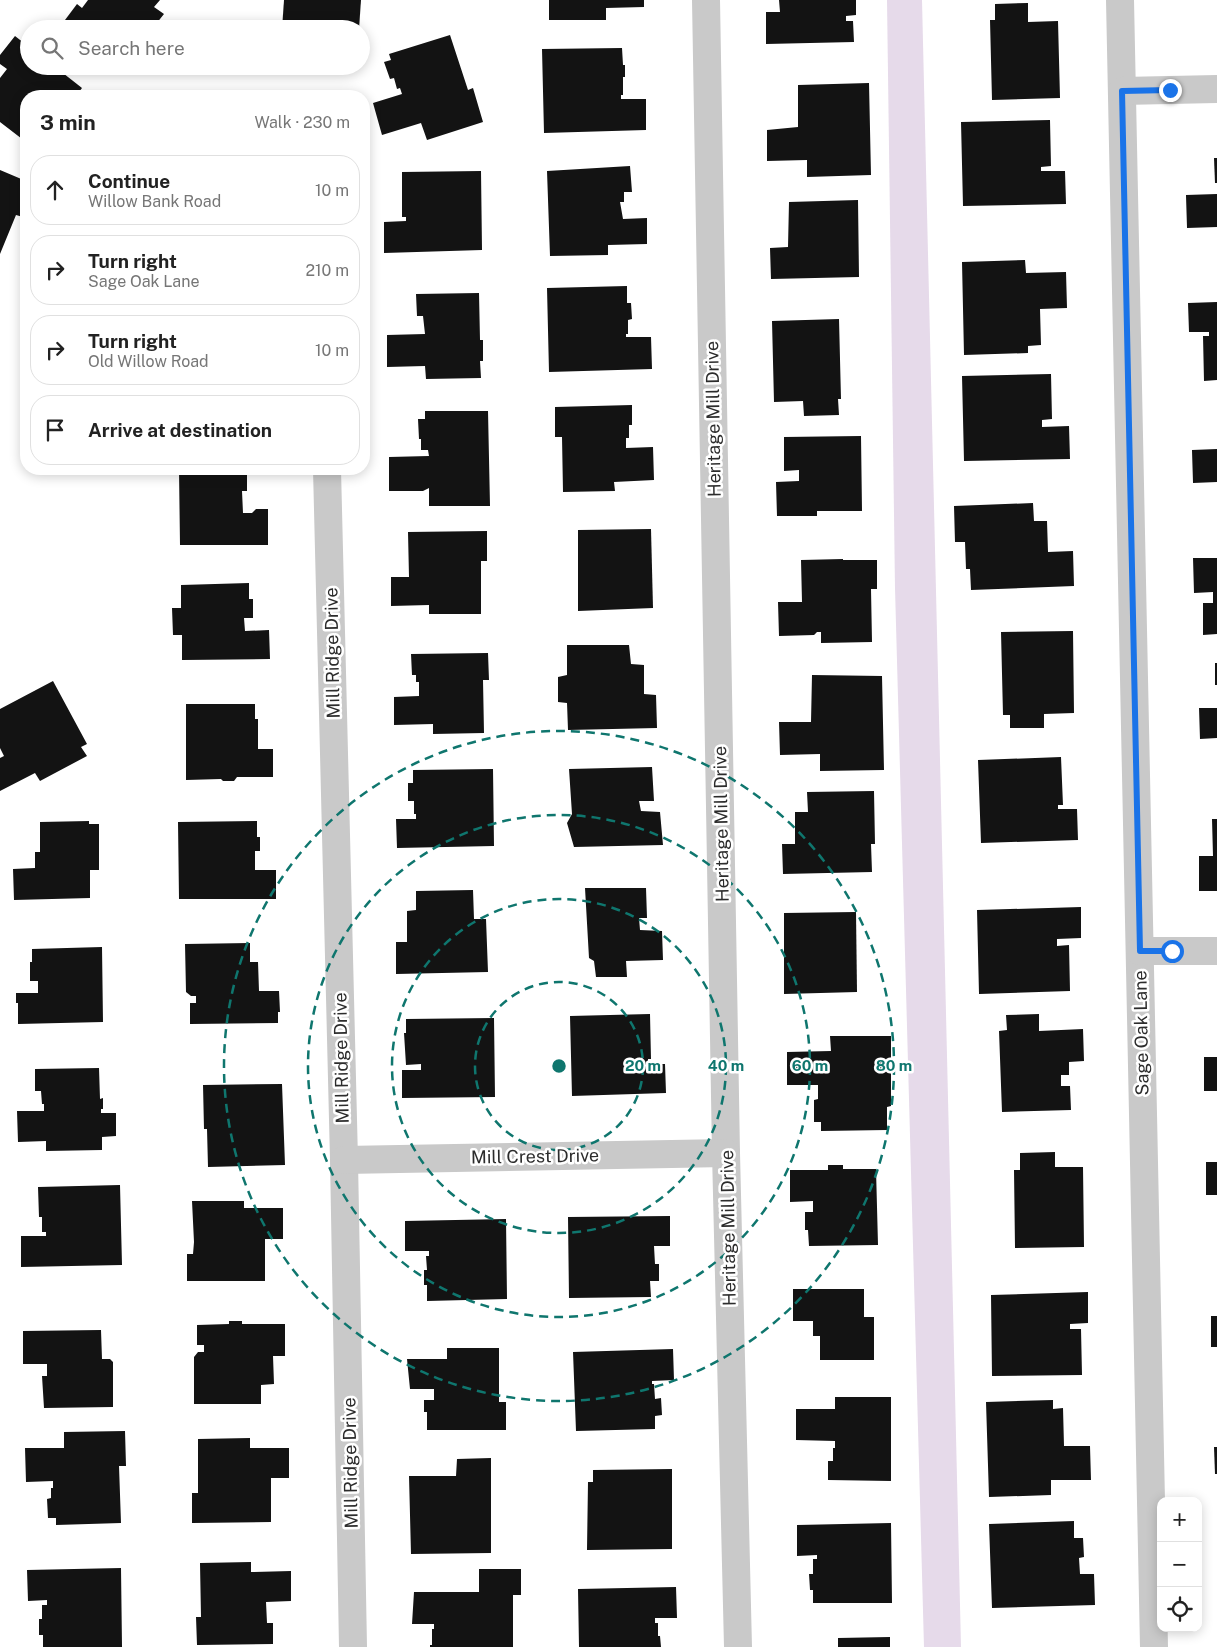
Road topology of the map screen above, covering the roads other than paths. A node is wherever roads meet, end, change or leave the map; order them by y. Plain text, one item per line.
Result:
1 (706, 0) edge
2 (1120, 0) edge
3 (1217, 88) edge
4 (1122, 91) junction
5 (328, 475) edge
6 (1140, 951) junction
7 (1217, 951) edge
8 (726, 1153) junction
9 (344, 1160) junction
10 (353, 1647) edge
11 (738, 1647) edge
12 (1154, 1647) edge

1 - 8 street, Heritage Mill Drive
2 - 4 street, Sage Oak Lane
3 - 4 street
4 - 6 street, Sage Oak Lane
5 - 9 street, Mill Ridge Drive
6 - 7 street
6 - 12 street, Sage Oak Lane
8 - 9 street, Mill Crest Drive
8 - 11 street, Heritage Mill Drive
9 - 10 street, Mill Ridge Drive

